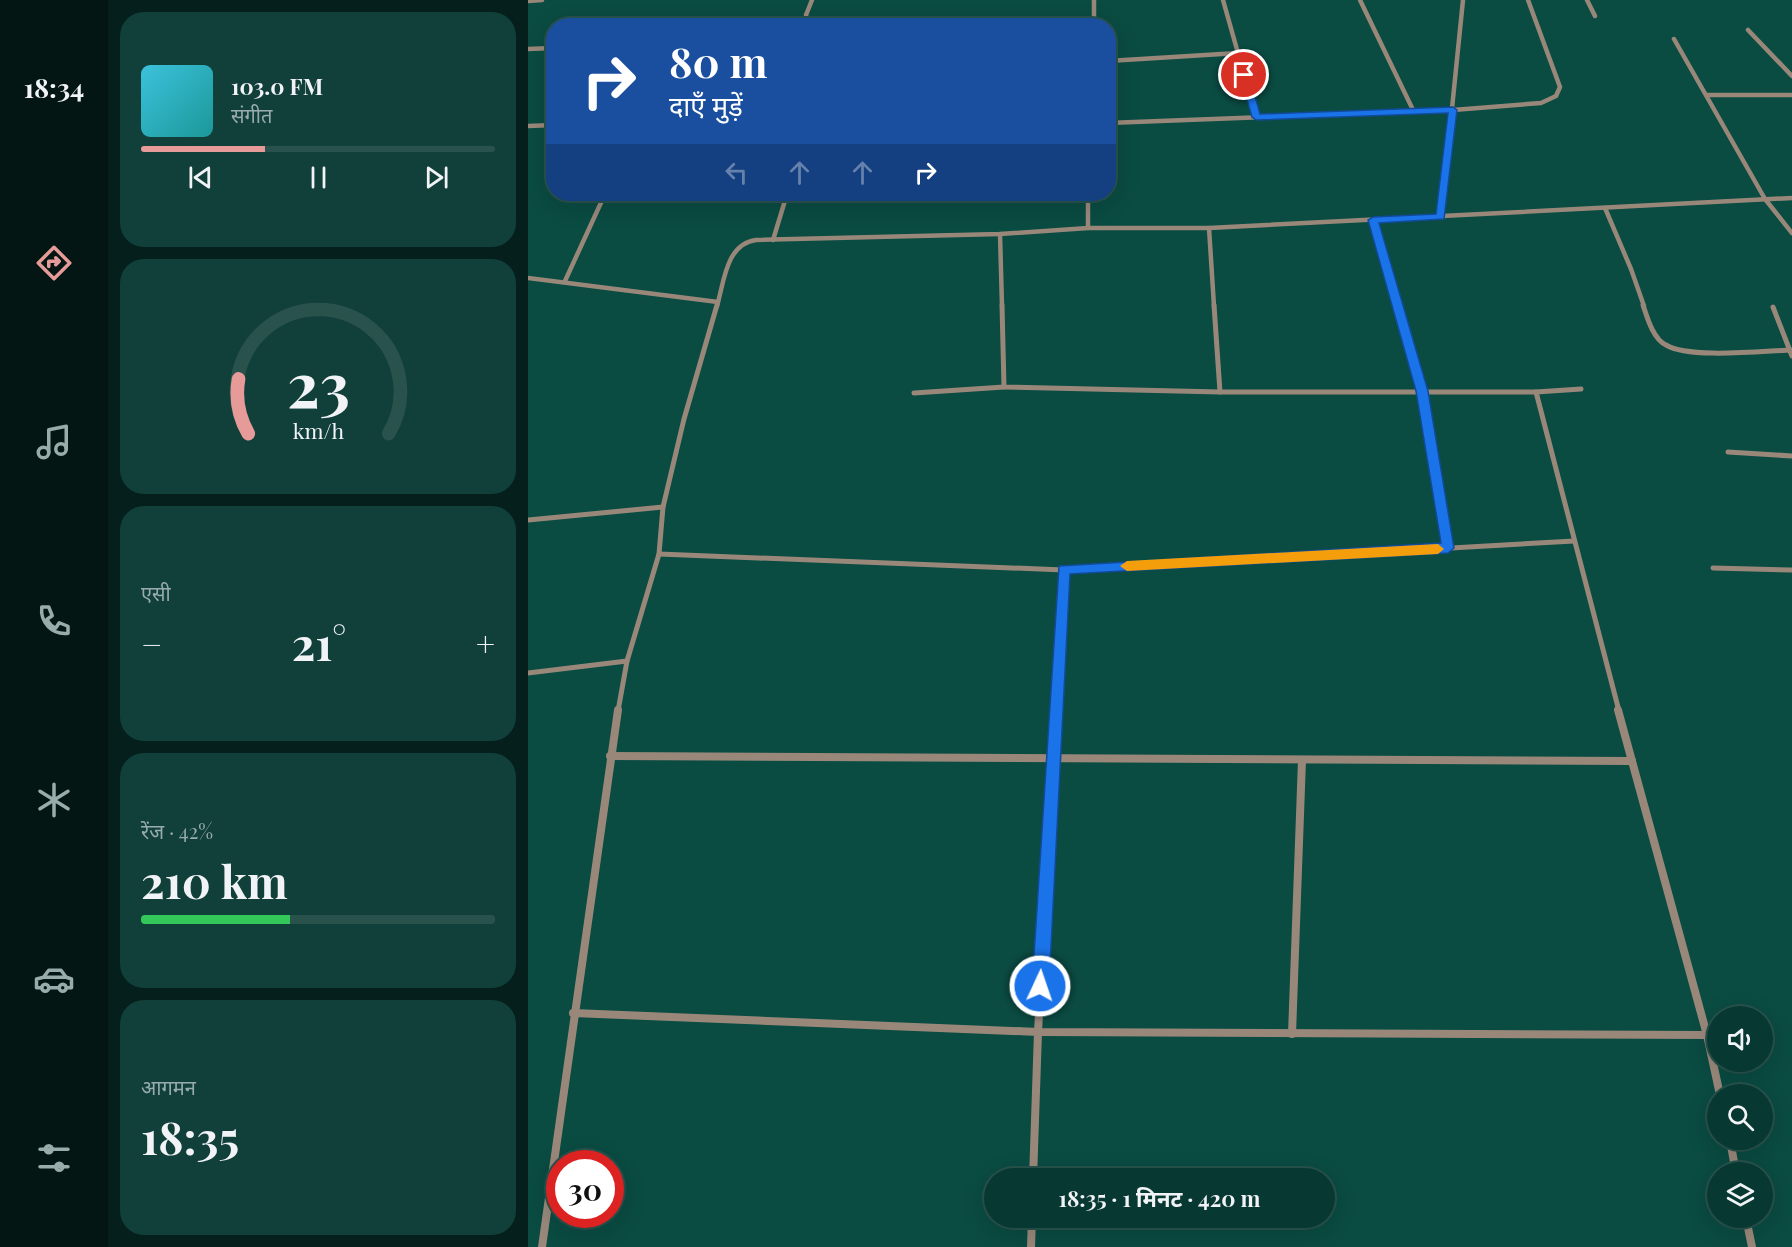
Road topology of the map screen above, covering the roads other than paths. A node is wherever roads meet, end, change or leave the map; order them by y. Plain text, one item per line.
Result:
1 (542, 0) edge
2 (812, 0) edge
3 (1094, 0) edge
4 (1223, 0) edge
5 (1360, 0) edge
6 (1463, 0) edge
7 (1528, 0) edge
8 (1587, 0) edge
9 (528, 1) edge
10 (1594, 16) dead end
11 (807, 18) edge
12 (1094, 18) edge
13 (1748, 30) dead end
14 (1674, 39) dead end
15 (546, 48) edge
16 (528, 49) edge
17 (1238, 53) junction
18 (1116, 61) edge
19 (1792, 76) edge
20 (1792, 94) edge
21 (1707, 95) junction
22 (1453, 110) junction
23 (1414, 111) junction
24 (1256, 117) junction
25 (1116, 123) edge
26 (546, 125) edge
27 (528, 126) edge
28 (1792, 198) edge
29 (1765, 199) junction
30 (602, 201) edge
31 (785, 201) edge
32 (1088, 201) edge
33 (1605, 208) junction
34 (1441, 217) junction
35 (1373, 220) junction
36 (1088, 228) junction
37 (1209, 228) junction
38 (1792, 233) edge
39 (1000, 234) junction
40 (773, 240) junction
41 (528, 278) edge
42 (565, 281) junction
43 (718, 302) junction
44 (1773, 307) dead end
45 (1791, 350) edge
46 (1792, 356) edge
47 (1004, 387) junction
48 (1581, 389) dead end
49 (1422, 391) junction
50 (1220, 392) junction
51 (1536, 392) junction
52 (914, 393) dead end
53 (1728, 452) dead end
54 (1792, 456) edge
55 (663, 507) junction
56 (528, 520) edge
57 (1574, 541) junction
58 (1448, 548) junction
59 (659, 554) junction
60 (1713, 568) dead end
61 (1064, 570) junction
62 (1792, 570) edge
63 (627, 661) junction
64 (528, 673) edge
65 (610, 756) junction
66 (1053, 759) junction
67 (1302, 760) junction
68 (1632, 761) junction
69 (573, 1013) junction
70 (1038, 1032) junction
71 (1292, 1034) junction
72 (1707, 1035) joint
73 (1034, 1168) edge
74 (1032, 1228) edge
75 (1748, 1228) edge
76 (542, 1247) edge
77 (1031, 1247) edge
78 (1752, 1247) edge

1 - 9 street
2 - 11 street
3 - 12 street
4 - 17 street
5 - 23 street
6 - 22 street
7 - 22 street
8 - 10 street
13 - 19 street
14 - 21 street
15 - 16 street
17 - 18 street
17 - 24 street
20 - 21 street
21 - 29 street
22 - 23 street
22 - 34 street
23 - 24 street
24 - 25 street
26 - 27 street
28 - 29 street
29 - 33 street
29 - 38 street
30 - 42 street
31 - 40 street
32 - 36 street
33 - 34 street
33 - 45 street
34 - 35 street
35 - 37 street
35 - 49 street
36 - 37 street
36 - 39 street
37 - 50 street
39 - 40 street
39 - 47 street
40 - 43 street
41 - 42 street
42 - 43 street
43 - 55 street
44 - 45 street
45 - 46 street
47 - 50 street
47 - 52 street
48 - 51 street
49 - 50 street
49 - 51 street
49 - 58 street
51 - 57 street
53 - 54 street
55 - 56 street
55 - 59 street
57 - 58 street
57 - 68 street
58 - 61 street
59 - 61 street
59 - 63 street
60 - 62 street
61 - 66 street
63 - 64 street
63 - 65 street
65 - 66 street
65 - 69 street
66 - 67 street
66 - 70 street
67 - 68 street
67 - 71 street
68 - 72 street
69 - 70 street
69 - 76 street
70 - 71 street
70 - 73 street
71 - 72 street
74 - 77 street
75 - 78 street

